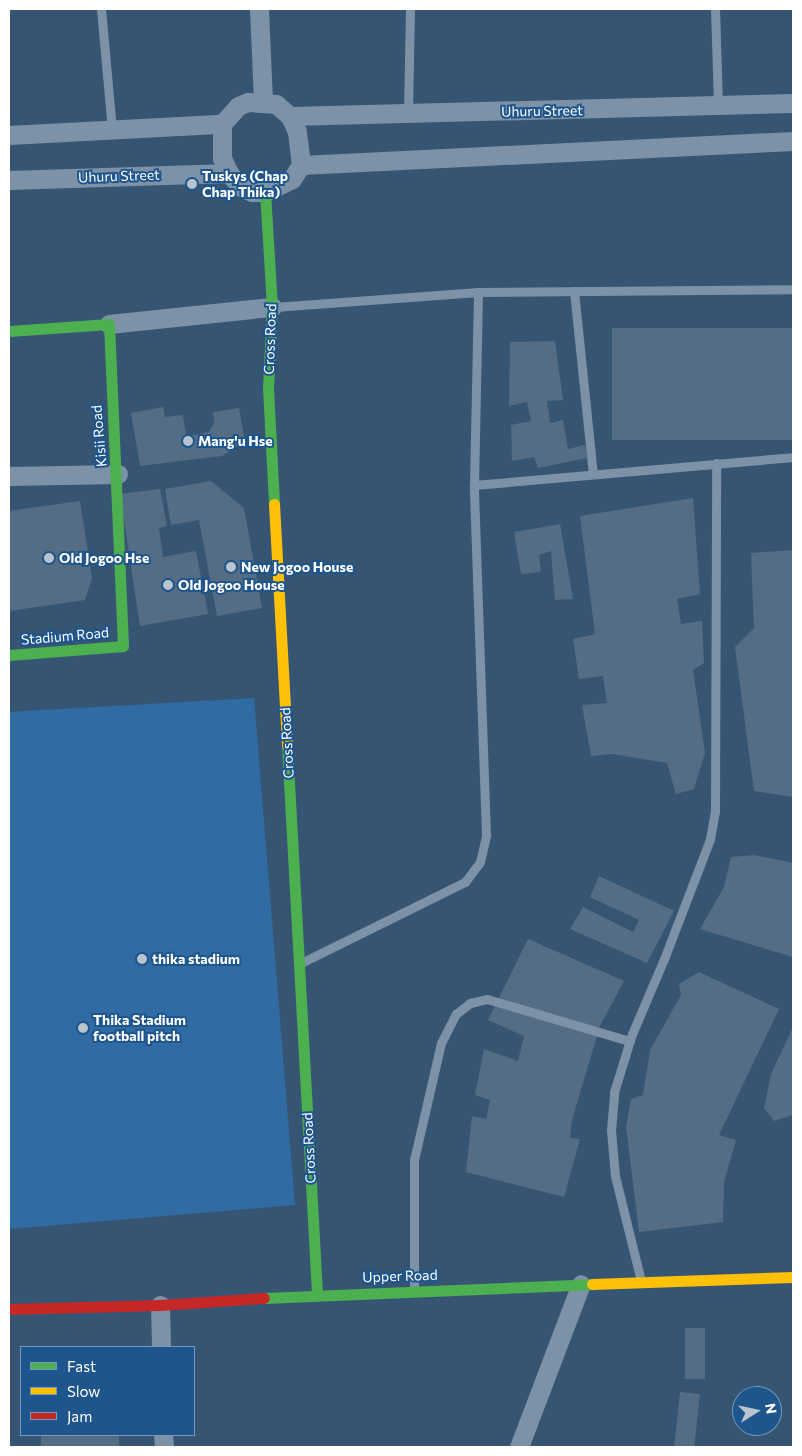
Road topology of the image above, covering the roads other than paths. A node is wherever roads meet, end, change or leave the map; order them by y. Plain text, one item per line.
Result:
1 (101, 9) edge
2 (259, 9) edge
3 (410, 9) edge
4 (715, 9) edge
5 (263, 102) junction
6 (793, 103) edge
7 (718, 107) junction
8 (408, 114) junction
9 (290, 116) junction
10 (222, 124) junction
11 (112, 131) junction
12 (9, 135) edge
13 (793, 142) edge
14 (301, 165) junction
15 (229, 173) junction
16 (9, 180) edge
17 (265, 192) junction
18 (793, 289) edge
19 (574, 291) junction
20 (478, 292) junction
21 (272, 307) junction
22 (110, 324) junction
23 (9, 331) edge
24 (793, 457) edge
25 (716, 463) junction
26 (118, 474) junction
27 (593, 474) junction
28 (9, 476) edge
29 (474, 485) junction
30 (123, 646) joint
31 (9, 655) edge
32 (299, 964) junction
33 (630, 1041) junction
34 (793, 1277) edge
35 (641, 1282) junction
36 (582, 1284) junction
37 (414, 1290) junction
38 (317, 1294) junction
39 (160, 1305) junction
40 (9, 1310) edge
41 (161, 1346) edge
42 (519, 1447) edge

1 - 11 lane
2 - 5 street
3 - 8 lane
4 - 7 lane
5 - 9 street
5 - 10 street
6 - 7 street, Uhuru Street
7 - 8 street, Uhuru Street
8 - 9 street, Uhuru Street
9 - 14 street
10 - 11 street
10 - 15 street
11 - 12 street
13 - 14 street
14 - 17 street
15 - 16 street, Uhuru Street
15 - 17 street
17 - 21 street, Cross Road
18 - 19 lane
19 - 20 lane
19 - 27 lane
20 - 21 lane
20 - 29 lane
21 - 22 street
21 - 32 street, Cross Road
22 - 23 street
22 - 26 street, Kisii Road
24 - 25 lane
25 - 27 lane
25 - 33 lane
26 - 28 street
26 - 30 street, Kisii Road
27 - 29 lane
29 - 32 lane
30 - 31 street, Stadium Road
32 - 38 street, Cross Road
33 - 35 lane
33 - 37 lane
34 - 35 street, Upper Road
35 - 36 street, Upper Road
36 - 37 street, Upper Road
36 - 42 street
37 - 38 street, Upper Road
38 - 39 street, Upper Road
39 - 40 street, Upper Road
39 - 41 street

